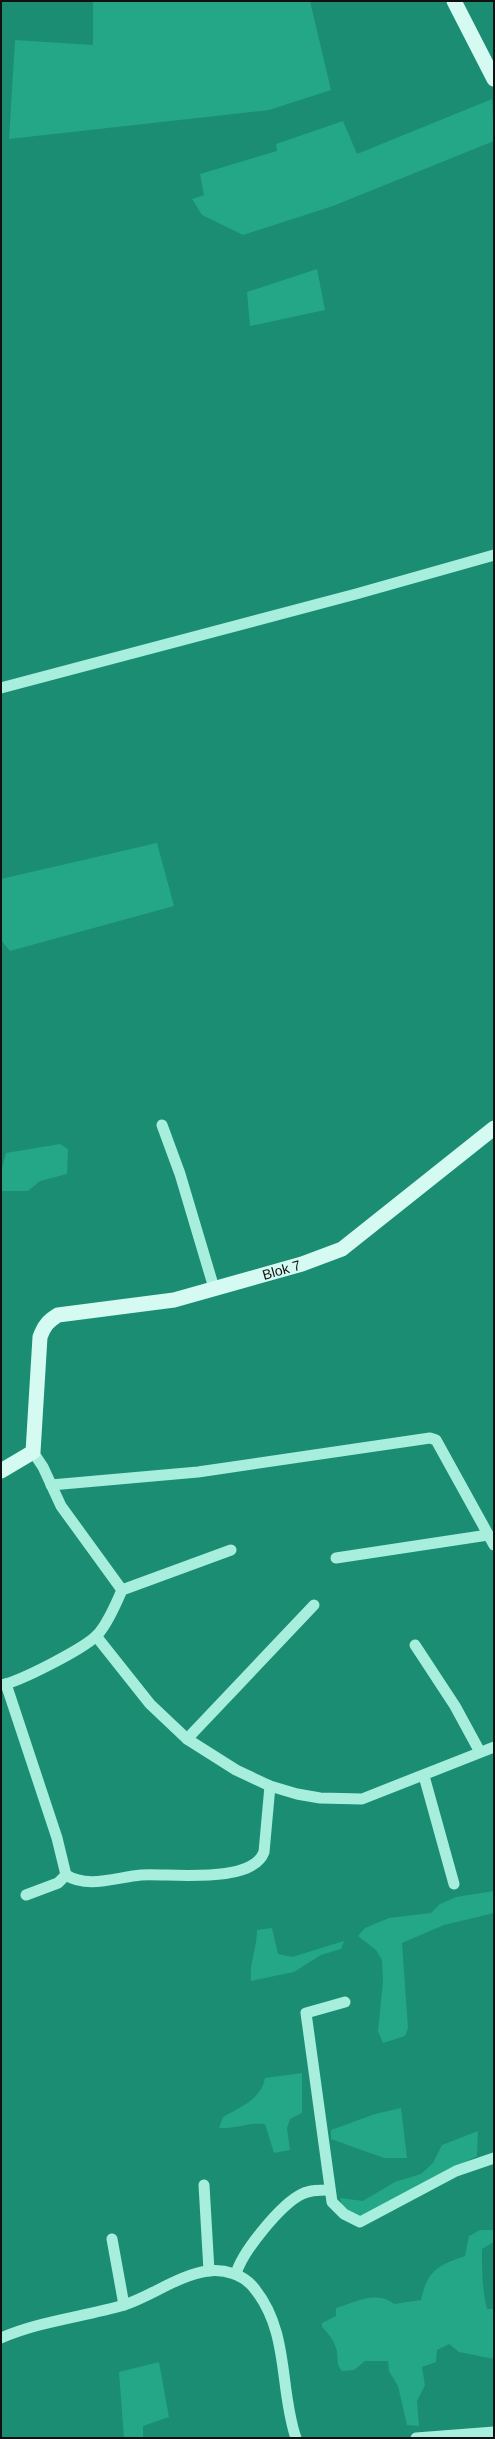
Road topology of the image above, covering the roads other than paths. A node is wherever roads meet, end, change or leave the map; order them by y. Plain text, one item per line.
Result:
1 (454, 1) edge
2 (494, 79) edge
3 (494, 555) edge
4 (1, 688) edge
5 (162, 1125) dead end
6 (494, 1128) edge
7 (214, 1288) junction
8 (33, 1452) junction
9 (1, 1471) edge
10 (51, 1485) junction
11 (491, 1540) edge
12 (232, 1550) dead end
13 (336, 1558) dead end
14 (122, 1590) junction
15 (314, 1605) dead end
16 (96, 1636) junction
17 (415, 1645) dead end
18 (3, 1685) edge
19 (187, 1739) junction
20 (494, 1747) edge
21 (480, 1752) junction
22 (424, 1776) junction
23 (270, 1786) junction
24 (66, 1875) junction
25 (454, 1884) dead end
26 (26, 1895) dead end
27 (345, 2002) dead end
28 (494, 2158) edge
29 (204, 2185) dead end
30 (329, 2190) junction
31 (112, 2239) dead end
32 (209, 2271) junction
33 (236, 2274) junction
34 (124, 2305) junction
35 (1, 2338) edge
36 (494, 2432) edge
37 (296, 2438) edge
38 (416, 2438) edge

1 - 2 street
3 - 4 street
5 - 7 street
6 - 7 street, Blok 7
7 - 8 street, Blok 7
8 - 9 street
8 - 10 street
10 - 11 street
10 - 14 street
11 - 13 street
12 - 14 street
14 - 16 street
15 - 19 street
16 - 18 street
16 - 19 street
17 - 21 street
18 - 24 street
19 - 23 street
20 - 21 street
21 - 22 street
22 - 23 street
22 - 25 street
23 - 24 street
24 - 26 street
27 - 30 street
28 - 30 street
29 - 32 street
30 - 33 street
31 - 34 street
32 - 33 street
32 - 34 street
33 - 37 street
34 - 35 street
36 - 38 street

